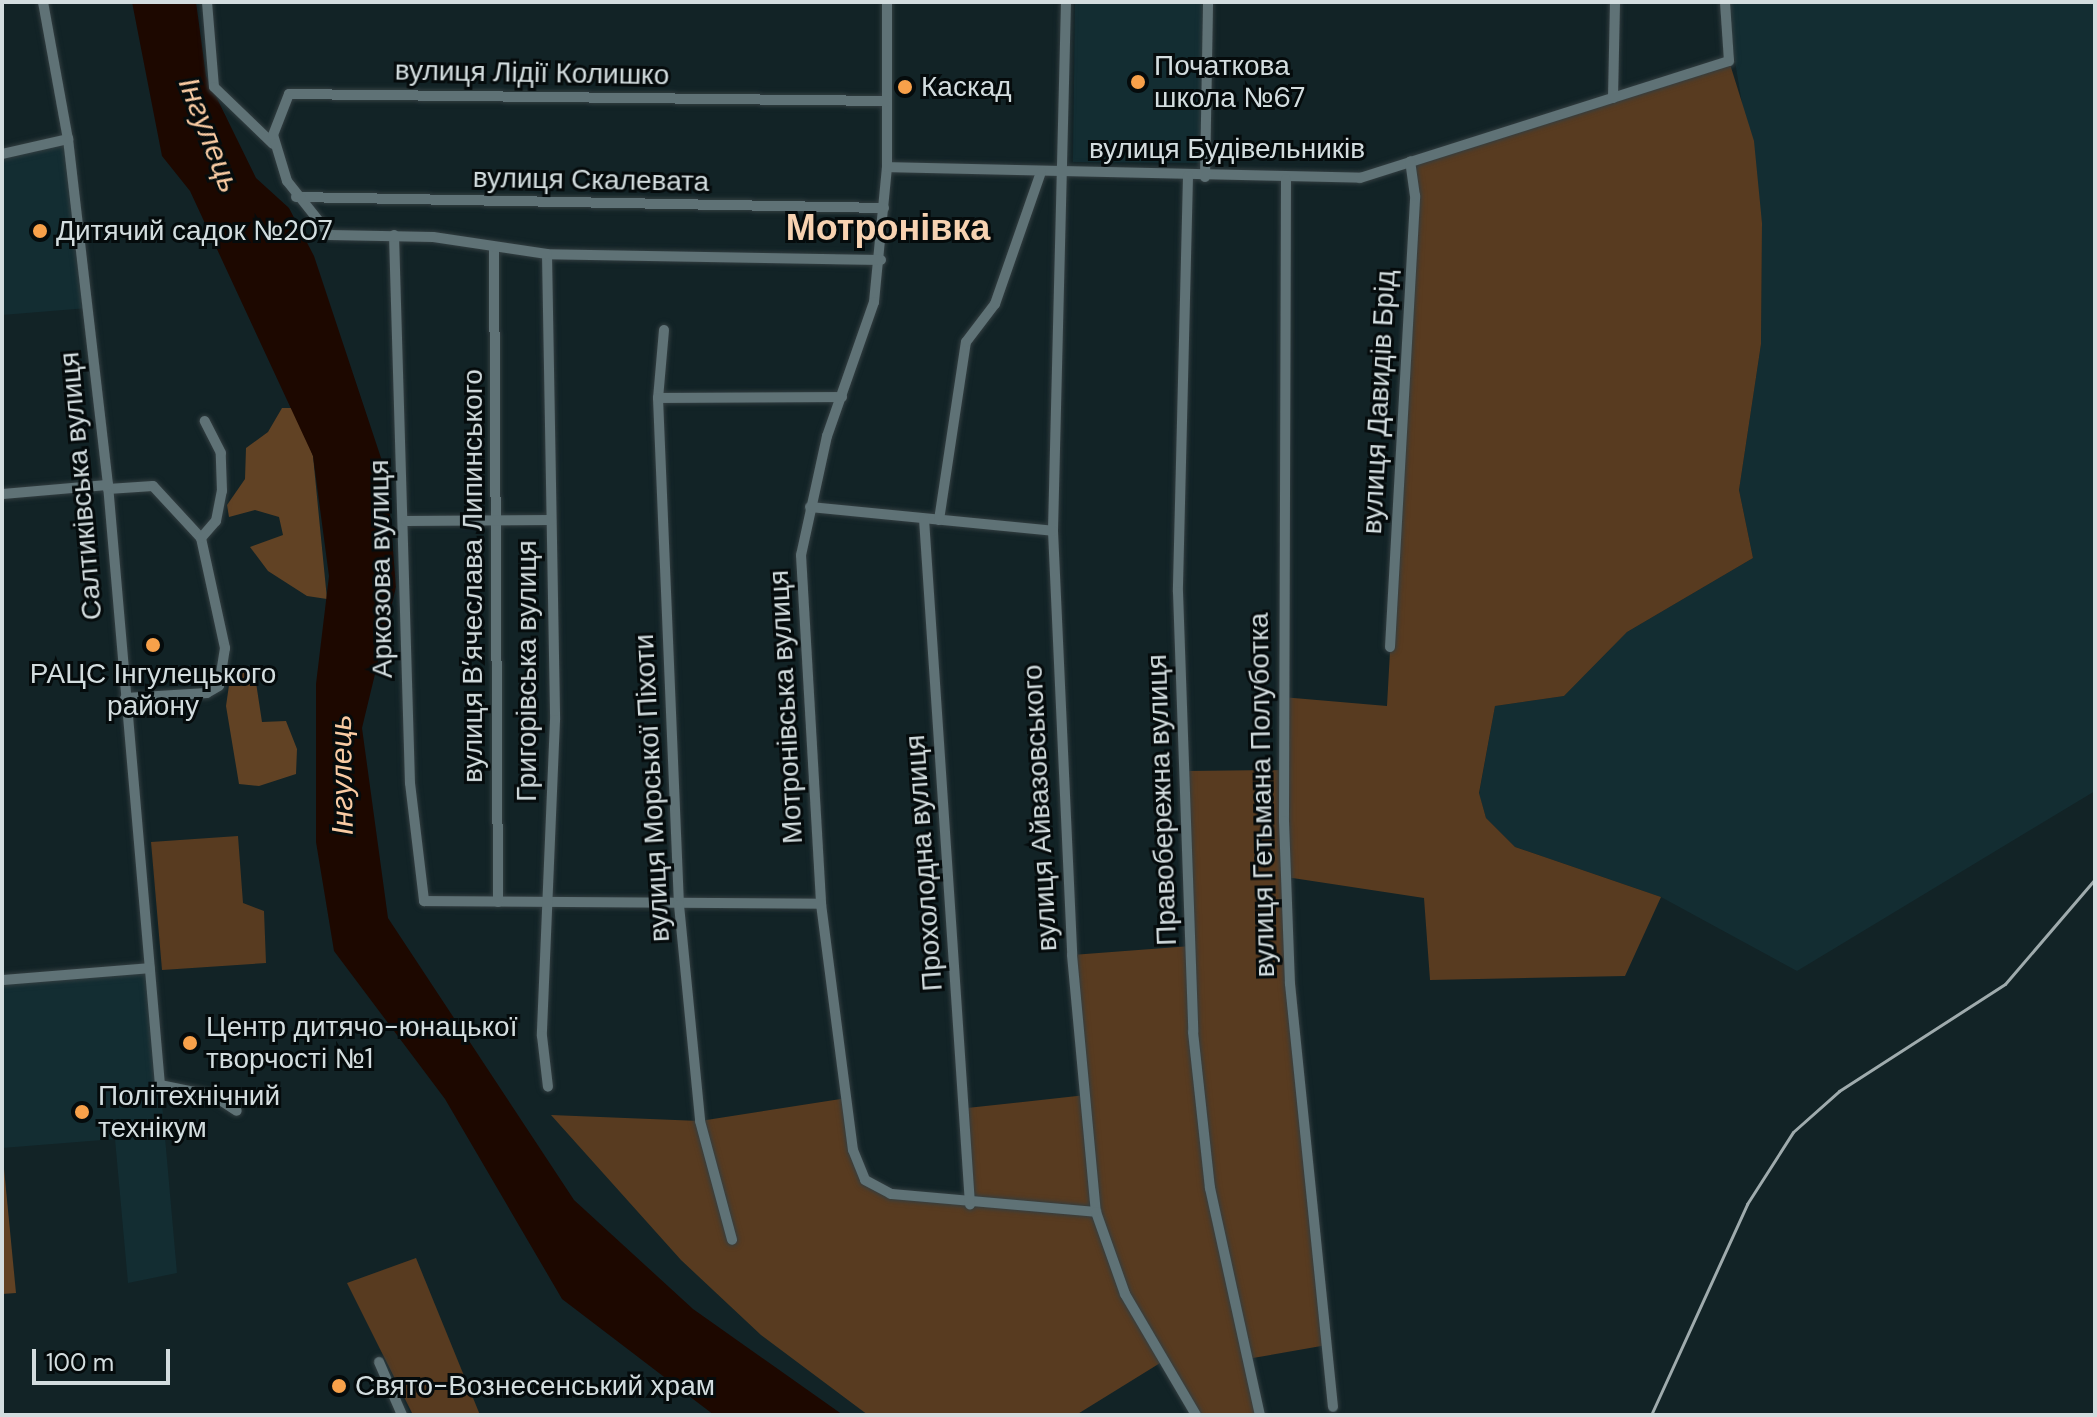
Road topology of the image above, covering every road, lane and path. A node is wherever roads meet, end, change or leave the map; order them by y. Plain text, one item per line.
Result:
1 (43, 2) edge
2 (207, 2) edge
3 (887, 2) edge
4 (1066, 2) edge
5 (1208, 2) edge
6 (1615, 2) edge
7 (1725, 2) edge
8 (1613, 98) junction
9 (886, 101) junction
10 (68, 139) junction
11 (273, 144) junction
12 (2, 154) edge
13 (1410, 161) junction
14 (887, 167) junction
15 (1041, 172) junction
16 (1063, 173) junction
17 (1188, 176) junction
18 (1205, 177) junction
19 (1286, 179) junction
20 (296, 197) junction
21 (884, 208) junction
22 (394, 235) junction
23 (494, 249) junction
24 (547, 254) junction
25 (881, 260) junction
26 (664, 330) dead end
27 (842, 397) junction
28 (658, 398) junction
29 (205, 421) dead end
30 (108, 487) junction
31 (2, 494) edge
32 (810, 507) junction
33 (924, 519) junction
34 (551, 520) junction
35 (939, 520) junction
36 (406, 521) junction
37 (496, 521) junction
38 (1053, 531) junction
39 (201, 538) junction
40 (1390, 647) dead end
41 (125, 698) junction
42 (498, 902) junction
43 (821, 904) junction
44 (553, 905) junction
45 (679, 905) junction
46 (150, 968) junction
47 (2, 980) edge
48 (548, 1087) dead end
49 (237, 1111) dead end
50 (970, 1204) junction
51 (1096, 1212) junction
52 (732, 1240) dead end
53 (379, 1362) dead end
54 (1333, 1407) dead end
55 (402, 1415) edge
56 (1196, 1415) edge
57 (1260, 1415) edge

1 - 10 street, Салтиківська вулиця
2 - 11 street
3 - 9 street, Мотронівська вулиця
4 - 16 street, вулиця Айвазовського
5 - 18 street
6 - 8 street
7 - 8 street, вулиця Будівельників
8 - 13 street, вулиця Будівельників
9 - 11 street, вулиця Лідії Колишко
9 - 14 street, Мотронівська вулиця
10 - 12 street
10 - 30 street, Салтиківська вулиця
11 - 20 street
13 - 19 street, вулиця Будівельників
13 - 40 street, вулиця Давидів Брід
14 - 15 street, вулиця Будівельників
14 - 21 street, Мотронівська вулиця
15 - 16 street, вулиця Будівельників
15 - 35 street
16 - 17 street, вулиця Будівельників
16 - 38 street, вулиця Айвазовського
17 - 18 street, вулиця Будівельників
17 - 57 street, Правобережна вулиця
18 - 19 street, вулиця Будівельників
19 - 54 street, вулиця Гетьмана Полуботка
20 - 21 street, вулиця Скалевата
20 - 22 street
21 - 25 street, Мотронівська вулиця
22 - 23 street
22 - 36 street, Аркозова вулиця
23 - 24 street
23 - 37 street, вулиця В’ячеслава Липинського
24 - 25 street
24 - 34 street, Григорівська вулиця
25 - 27 street, Мотронівська вулиця
26 - 28 street, вулиця Морської Піхоти
27 - 28 street
27 - 32 street, Мотронівська вулиця
28 - 45 street, вулиця Морської Піхоти
29 - 39 street
30 - 31 street
30 - 39 street
30 - 41 street, Салтиківська вулиця
32 - 33 street
32 - 43 street, Мотронівська вулиця
33 - 35 street
33 - 50 street, Прохолодна вулиця
34 - 37 street
34 - 44 street, Григорівська вулиця
35 - 38 street
36 - 37 street
36 - 42 street, Аркозова вулиця
37 - 42 street, вулиця В’ячеслава Липинського
38 - 51 street, вулиця Айвазовського
39 - 41 street
41 - 46 street, Салтиківська вулиця
42 - 44 street
43 - 45 street
43 - 50 street, Мотронівська вулиця
44 - 45 street
44 - 48 street, Григорівська вулиця
45 - 52 street, вулиця Морської Піхоти
46 - 47 street
46 - 49 street, Салтиківська вулиця
50 - 51 street, Мотронівська вулиця
51 - 56 street, вулиця Айвазовського
53 - 55 street

